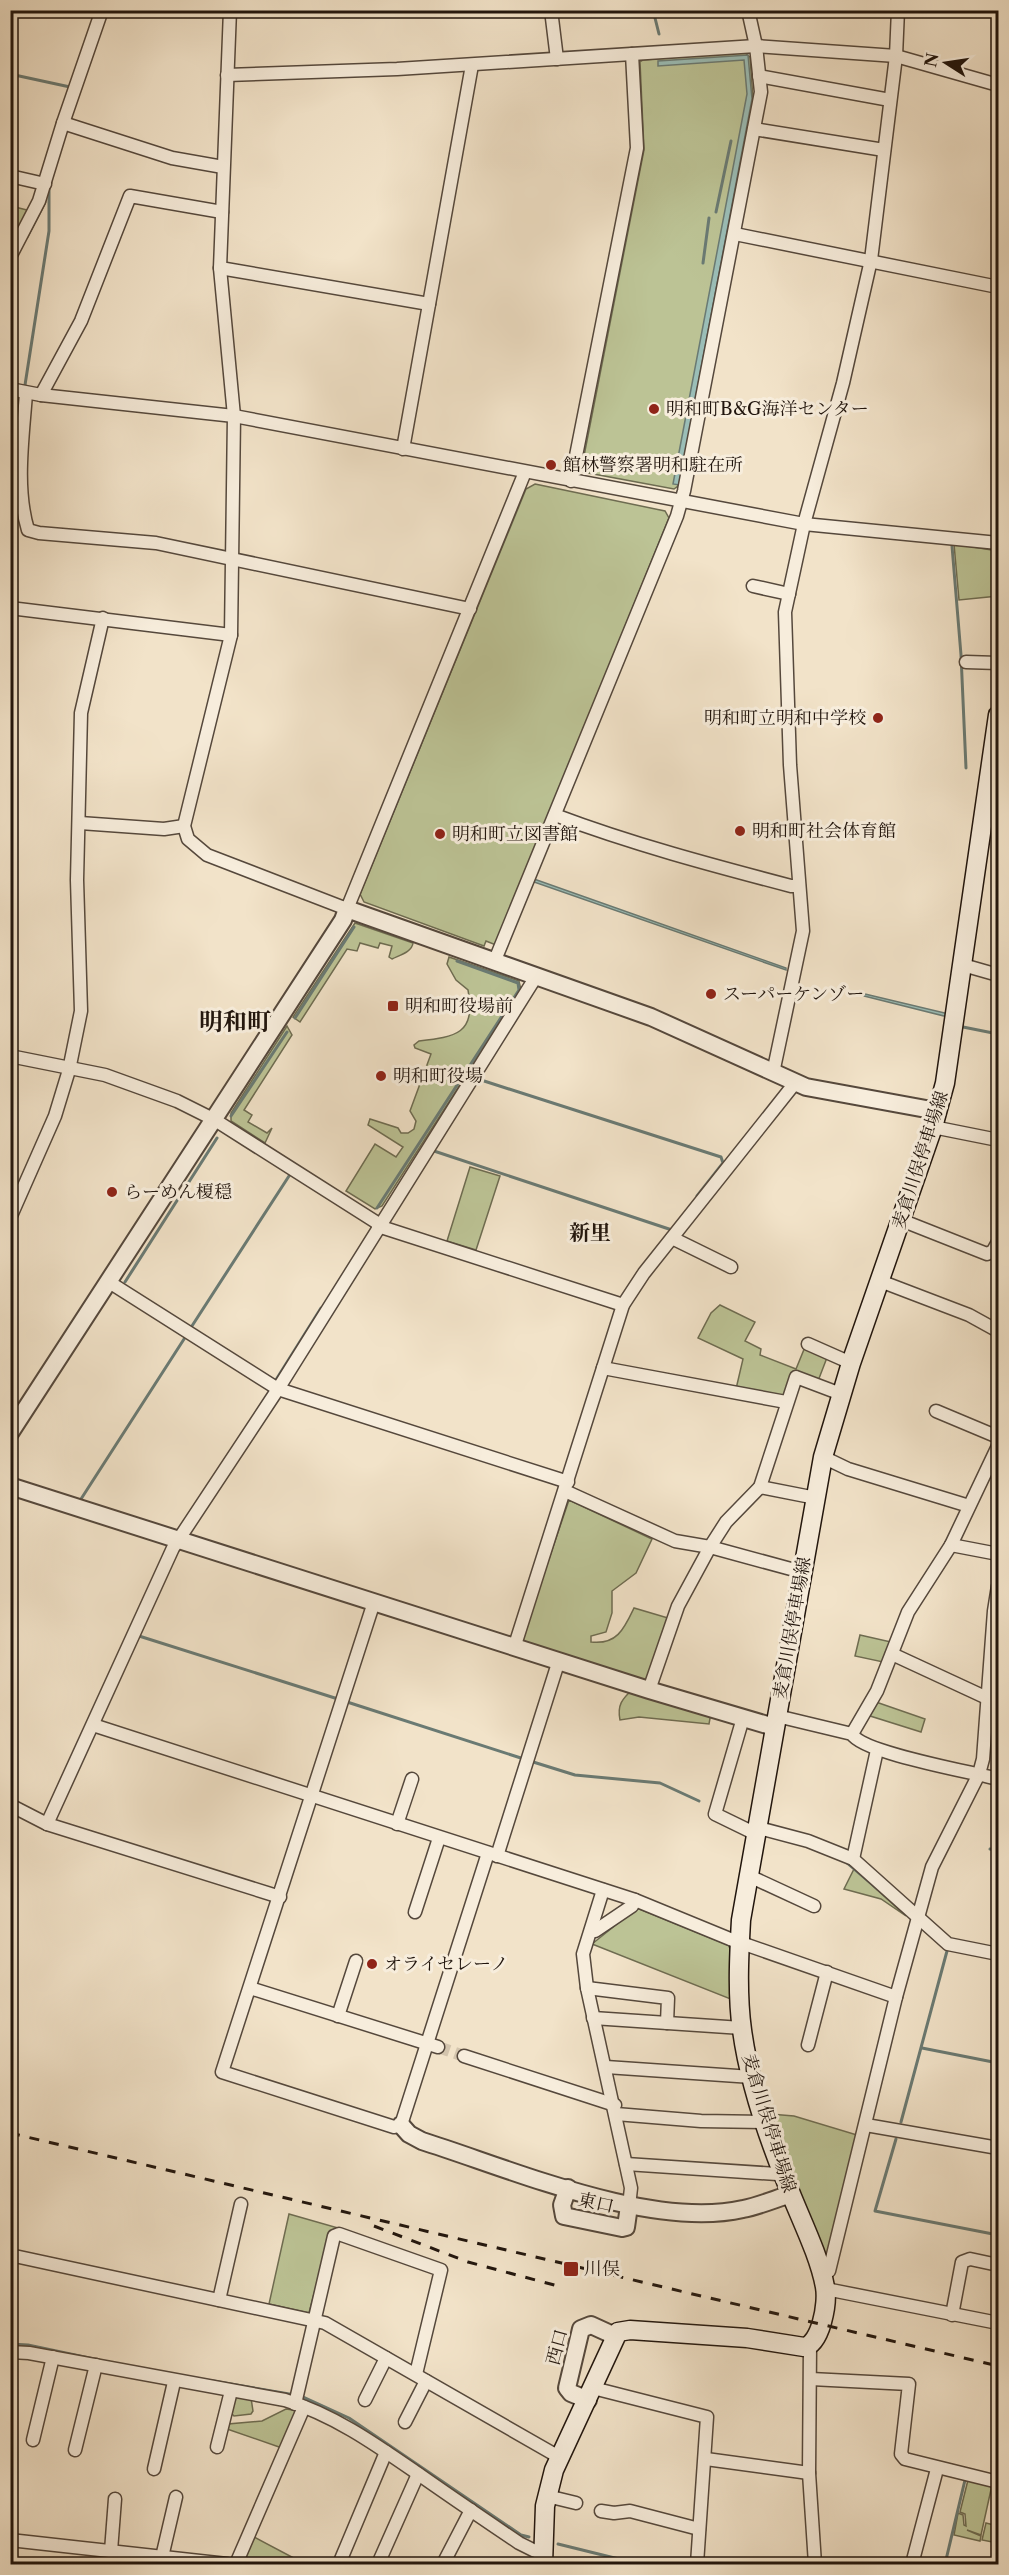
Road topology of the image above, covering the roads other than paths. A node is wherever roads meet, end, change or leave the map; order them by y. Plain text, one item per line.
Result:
1 (102, 10) edge
2 (230, 10) edge
3 (551, 10) edge
4 (748, 10) edge
5 (898, 10) edge
6 (756, 46) junction
7 (632, 54) junction
8 (896, 56) junction
9 (557, 60) junction
10 (472, 65) junction
11 (227, 75) junction
12 (759, 76) junction
13 (999, 85) edge
14 (890, 100) junction
15 (63, 123) junction
16 (754, 129) junction
17 (884, 150) junction
18 (223, 166) junction
19 (10, 176) edge
20 (45, 184) junction
21 (222, 212) junction
22 (735, 234) junction
23 (10, 256) edge
24 (871, 260) junction
25 (220, 268) junction
26 (999, 287) edge
27 (429, 304) junction
28 (10, 389) edge
29 (26, 393) junction
30 (41, 395) junction
31 (234, 416) junction
32 (403, 449) junction
33 (525, 472) junction
34 (571, 482) junction
35 (680, 503) junction
36 (804, 524) junction
37 (999, 543) edge
38 (233, 560) junction
39 (753, 586) dead end
40 (789, 594) junction
41 (10, 608) edge
42 (470, 609) junction
43 (103, 618) junction
44 (231, 635) junction
45 (966, 662) dead end
46 (999, 663) edge
47 (998, 723) edge
48 (555, 815) junction
49 (80, 823) junction
50 (184, 826) junction
51 (799, 886) junction
52 (347, 909) junction
53 (495, 960) junction
54 (963, 965) junction
55 (537, 975) junction
56 (999, 975) edge
57 (10, 1056) edge
58 (69, 1070) junction
59 (773, 1073) junction
60 (795, 1083) junction
61 (935, 1119) junction
62 (215, 1120) junction
63 (999, 1140) edge
64 (10, 1218) edge
65 (901, 1220) junction
66 (379, 1225) junction
67 (672, 1238) junction
68 (999, 1242) edge
69 (731, 1267) dead end
70 (880, 1281) junction
71 (109, 1282) junction
72 (623, 1305) junction
73 (999, 1331) edge
74 (808, 1344) dead end
75 (851, 1363) junction
76 (603, 1368) junction
77 (278, 1389) junction
78 (841, 1394) junction
79 (786, 1402) junction
80 (936, 1411) dead end
81 (10, 1433) edge
82 (999, 1437) edge
83 (999, 1446) edge
84 (823, 1457) junction
85 (10, 1486) edge
86 (566, 1487) junction
87 (760, 1487) junction
88 (816, 1498) junction
89 (969, 1506) junction
90 (180, 1540) junction
91 (951, 1545) junction
92 (710, 1547) junction
93 (999, 1554) edge
94 (802, 1572) junction
95 (999, 1586) edge
96 (374, 1602) junction
97 (515, 1645) junction
98 (892, 1654) junction
99 (559, 1660) junction
100 (994, 1672) edge
101 (649, 1690) junction
102 (987, 1698) junction
103 (743, 1718) junction
104 (776, 1721) junction
105 (93, 1725) junction
106 (852, 1734) junction
107 (877, 1750) junction
108 (979, 1774) junction
109 (412, 1779) dead end
110 (999, 1779) edge
111 (312, 1796) junction
112 (10, 1805) edge
113 (47, 1824) junction
114 (397, 1824) junction
115 (755, 1830) junction
116 (439, 1838) junction
117 (493, 1855) junction
118 (853, 1859) junction
119 (747, 1875) junction
120 (603, 1890) junction
121 (280, 1897) junction
122 (635, 1900) junction
123 (814, 1906) dead end
124 (415, 1912) dead end
125 (918, 1917) junction
126 (591, 1930) junction
127 (740, 1943) junction
128 (999, 1954) edge
129 (356, 1961) dead end
130 (827, 1972) junction
131 (250, 1988) junction
132 (587, 1988) junction
133 (896, 1997) junction
134 (338, 2016) junction
135 (593, 2018) junction
136 (667, 2024) junction
137 (742, 2028) junction
138 (432, 2045) junction
139 (808, 2045) dead end
140 (464, 2056) tunnel mouth
141 (606, 2067) junction
142 (752, 2077) junction
143 (615, 2109) junction
144 (765, 2122) junction
145 (401, 2125) junction
146 (866, 2125) junction
147 (999, 2148) edge
148 (626, 2164) junction
149 (783, 2172) junction
150 (568, 2188) junction
151 (791, 2194) junction
152 (241, 2205) dead end
153 (629, 2206) junction
154 (10, 2255) edge
155 (999, 2265) edge
156 (824, 2282) junction
157 (219, 2300) junction
158 (952, 2314) junction
159 (314, 2320) junction
160 (999, 2324) edge
161 (615, 2336) junction
162 (810, 2346) junction
163 (10, 2352) edge
164 (53, 2357) junction
165 (386, 2358) junction
166 (96, 2365) junction
167 (421, 2377) junction
168 (811, 2379) junction
169 (174, 2382) junction
170 (231, 2391) junction
171 (590, 2394) junction
172 (365, 2400) dead end
173 (300, 2405) junction
174 (405, 2422) dead end
175 (33, 2440) dead end
176 (217, 2447) dead end
177 (75, 2450) dead end
178 (386, 2452) junction
179 (559, 2457) junction
180 (706, 2459) junction
181 (154, 2469) dead end
182 (937, 2469) junction
183 (809, 2473) junction
184 (418, 2474) junction
185 (999, 2482) edge
186 (547, 2496) junction
187 (176, 2497) dead end
188 (115, 2499) dead end
189 (576, 2503) dead end
190 (471, 2510) junction
191 (601, 2511) dead end
192 (699, 2529) junction
193 (10, 2540) edge
194 (111, 2551) junction
195 (162, 2557) junction
196 (544, 2558) edge
197 (226, 2565) edge
198 (236, 2565) edge
199 (339, 2565) edge
200 (378, 2565) edge
201 (442, 2565) edge
202 (697, 2565) edge
203 (814, 2565) edge
204 (912, 2565) edge

1 - 15 street
2 - 11 street
3 - 9 street
4 - 6 street
5 - 8 street
6 - 7 street
6 - 8 street
6 - 12 street
7 - 9 street
7 - 34 street
8 - 13 street
8 - 14 street
9 - 10 street
10 - 11 street
10 - 27 street
11 - 18 street
12 - 14 street
12 - 16 street
14 - 17 street
15 - 18 street
15 - 20 street
16 - 17 street
16 - 22 street
17 - 24 street
18 - 21 street
19 - 20 street
20 - 23 street
21 - 25 street
21 - 30 street
22 - 24 street
22 - 35 street
24 - 26 street
24 - 36 street
25 - 27 street
25 - 31 street
27 - 32 street
28 - 29 street
29 - 30 street
29 - 38 street
30 - 31 street
31 - 32 street
31 - 38 street
32 - 33 street
33 - 34 street
33 - 42 street
34 - 35 street
35 - 36 street
35 - 48 street
36 - 37 street
36 - 40 street
38 - 42 street
38 - 44 street
39 - 40 street
40 - 51 street
41 - 43 street
42 - 52 street
43 - 44 street
43 - 49 street
44 - 50 street
45 - 46 street
47 - 54 main road, 麦倉川俣停車場線
48 - 51 street
48 - 53 street
49 - 50 street
49 - 58 street
50 - 52 street
51 - 59 street
52 - 53 street
52 - 62 street
53 - 55 street
54 - 56 street
54 - 61 main road, 麦倉川俣停車場線
55 - 59 street
55 - 66 street
57 - 58 street
58 - 62 street
58 - 64 street
59 - 60 street
60 - 61 street
60 - 67 street
61 - 63 street
61 - 65 main road, 麦倉川俣停車場線
62 - 66 street
62 - 71 street
65 - 68 street
65 - 70 main road, 麦倉川俣停車場線
66 - 72 street
66 - 77 street
67 - 69 street
67 - 72 street
70 - 73 street
70 - 75 main road, 麦倉川俣停車場線
71 - 77 street
71 - 81 street
72 - 76 street
74 - 75 street
75 - 78 main road, 麦倉川俣停車場線
76 - 79 street
76 - 86 street
77 - 86 street
77 - 90 street
78 - 79 street
78 - 84 main road, 麦倉川俣停車場線
79 - 87 street
80 - 82 street
83 - 89 street
84 - 88 main road, 麦倉川俣停車場線
84 - 89 street
85 - 90 street
86 - 92 street
86 - 97 street
87 - 88 street
87 - 92 street
88 - 94 main road, 麦倉川俣停車場線
89 - 91 street
90 - 96 street
90 - 105 street
91 - 93 street
91 - 98 street
92 - 94 street
92 - 101 street
94 - 104 main road, 麦倉川俣停車場線
95 - 100 street
96 - 97 street
96 - 111 street
97 - 99 street
98 - 102 street
98 - 106 street
99 - 101 street
99 - 117 street
100 - 102 street
101 - 103 street
102 - 108 street
103 - 104 street
103 - 115 street
104 - 106 street
104 - 115 main road, 麦倉川俣停車場線
105 - 111 street
105 - 113 street
106 - 107 street
107 - 108 street
107 - 118 street
108 - 110 street
108 - 125 street
109 - 114 street
111 - 114 street
111 - 121 street
112 - 113 street
113 - 121 street
114 - 116 street
115 - 118 street
115 - 119 main road, 麦倉川俣停車場線
116 - 117 street
116 - 124 street
117 - 120 street
117 - 138 street
118 - 125 street
119 - 123 street
119 - 127 main road, 麦倉川俣停車場線
120 - 122 street
120 - 126 street
121 - 131 street
122 - 126 street
122 - 127 street
125 - 128 street
125 - 133 street
126 - 132 street
127 - 130 street
127 - 137 main road, 麦倉川俣停車場線
129 - 134 street
130 - 133 street
130 - 139 street
131 - 134 street
131 - 145 street
132 - 135 street
132 - 136 street
133 - 146 street
134 - 138 street
135 - 136 street
135 - 141 street
136 - 137 street
137 - 142 main road, 麦倉川俣停車場線
138 - 145 street
140 - 143 street
141 - 142 street
141 - 143 street
142 - 144 main road, 麦倉川俣停車場線
143 - 144 street
143 - 148 street
144 - 149 main road, 麦倉川俣停車場線
145 - 150 street
146 - 147 street
146 - 156 street
148 - 149 street
148 - 153 street
149 - 151 main road, 麦倉川俣停車場線
150 - 153 street
150 - 153 street, 東口
151 - 153 street
151 - 156 main road, 麦倉川俣停車場線
152 - 157 street
154 - 157 street
155 - 158 street
156 - 158 street
156 - 162 main road
157 - 159 street
158 - 160 street
159 - 165 street
159 - 167 street
159 - 173 street
161 - 162 main road
161 - 171 main road
161 - 171 street, 西口
162 - 168 street
163 - 164 street
164 - 166 street
164 - 175 street
165 - 167 street
165 - 172 street
166 - 169 street
166 - 177 street
167 - 174 street
167 - 179 street
168 - 182 street
168 - 183 street
169 - 170 street
169 - 181 street
170 - 173 street
170 - 176 street
171 - 179 main road
171 - 180 street
173 - 178 street
173 - 198 street
178 - 184 street
178 - 199 street
179 - 186 main road
180 - 183 street
180 - 192 street
182 - 185 street
182 - 204 street
183 - 203 street
184 - 190 street
184 - 200 street
186 - 189 street
186 - 196 main road
187 - 195 street
188 - 194 street
190 - 196 street
190 - 201 street
191 - 192 street
192 - 202 street
193 - 194 street
194 - 195 street
195 - 197 street

